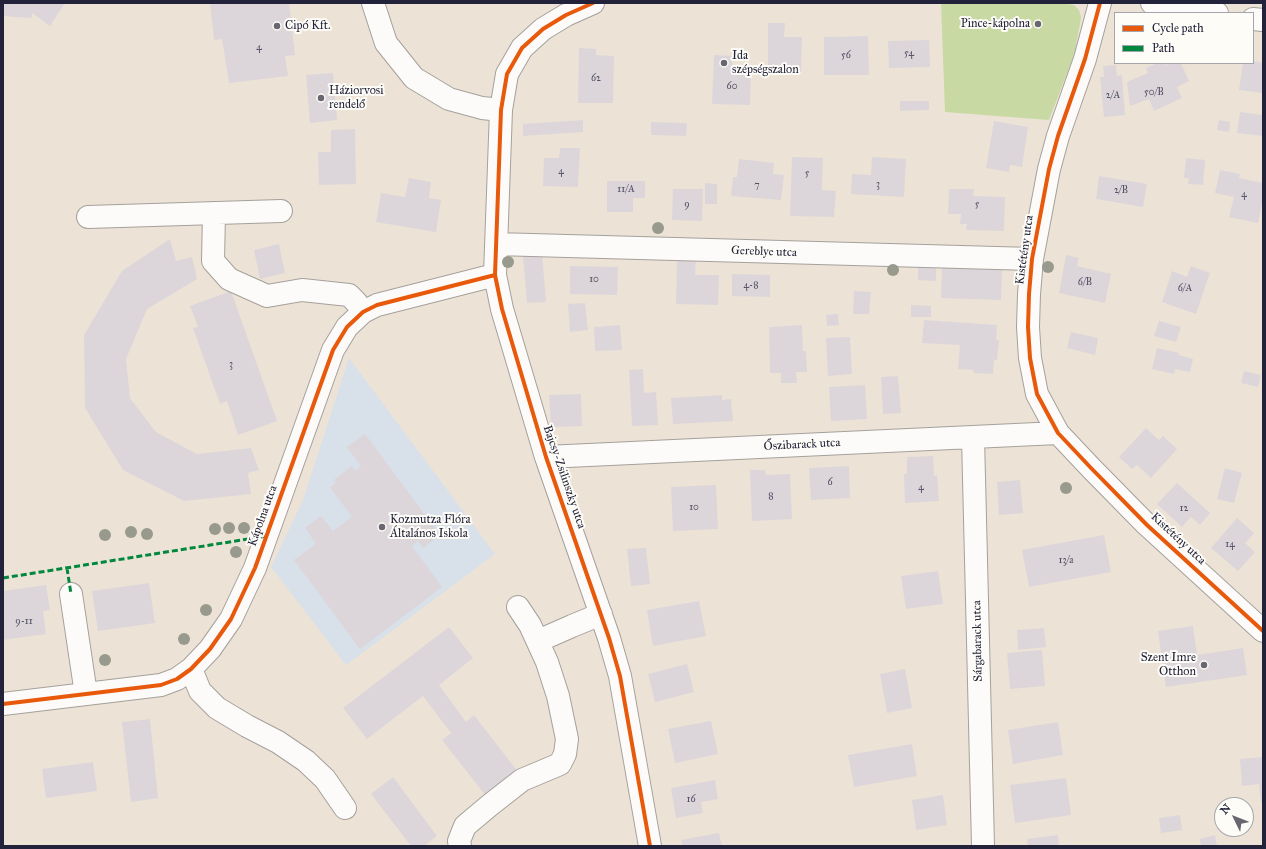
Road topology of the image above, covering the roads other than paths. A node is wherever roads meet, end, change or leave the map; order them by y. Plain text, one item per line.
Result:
1 (373, 3) edge
2 (593, 3) edge
3 (1100, 3) edge
4 (1152, 3) edge
5 (1210, 12) edge
6 (501, 110) junction
7 (282, 212) dead end
8 (214, 213) junction
9 (88, 217) dead end
10 (496, 244) junction
11 (1032, 259) junction
12 (495, 275) junction
13 (363, 312) junction
14 (1058, 433) junction
15 (972, 437) junction
16 (546, 457) junction
17 (71, 594) dead end
18 (518, 606) dead end
19 (601, 614) junction
20 (1263, 631) edge
21 (538, 641) junction
22 (191, 669) junction
23 (86, 694) junction
24 (3, 704) edge
25 (345, 808) dead end
26 (460, 846) edge
27 (650, 846) edge
28 (983, 846) edge

1 - 6 street
2 - 6 street, Bajcsy-Zsilinszky utca
3 - 11 street, Kistétény utca
4 - 5 street
6 - 10 street, Bajcsy-Zsilinszky utca
7 - 8 street
8 - 9 street
8 - 13 street
10 - 11 street, Gereblye utca
10 - 12 street, Bajcsy-Zsilinszky utca
11 - 14 street, Kistétény utca
12 - 13 street, Kápolna utca
12 - 16 street, Bajcsy-Zsilinszky utca
13 - 22 street, Kápolna utca
14 - 15 street, Őszibarack utca
14 - 20 street, Kistétény utca
15 - 16 street, Őszibarack utca
15 - 28 street, Sárgabarack utca
16 - 19 street, Bajcsy-Zsilinszky utca
17 - 23 street
18 - 21 street
19 - 21 street
19 - 27 street, Bajcsy-Zsilinszky utca
21 - 26 street
22 - 23 street, Kápolna utca
22 - 25 street
23 - 24 street, Kápolna utca

